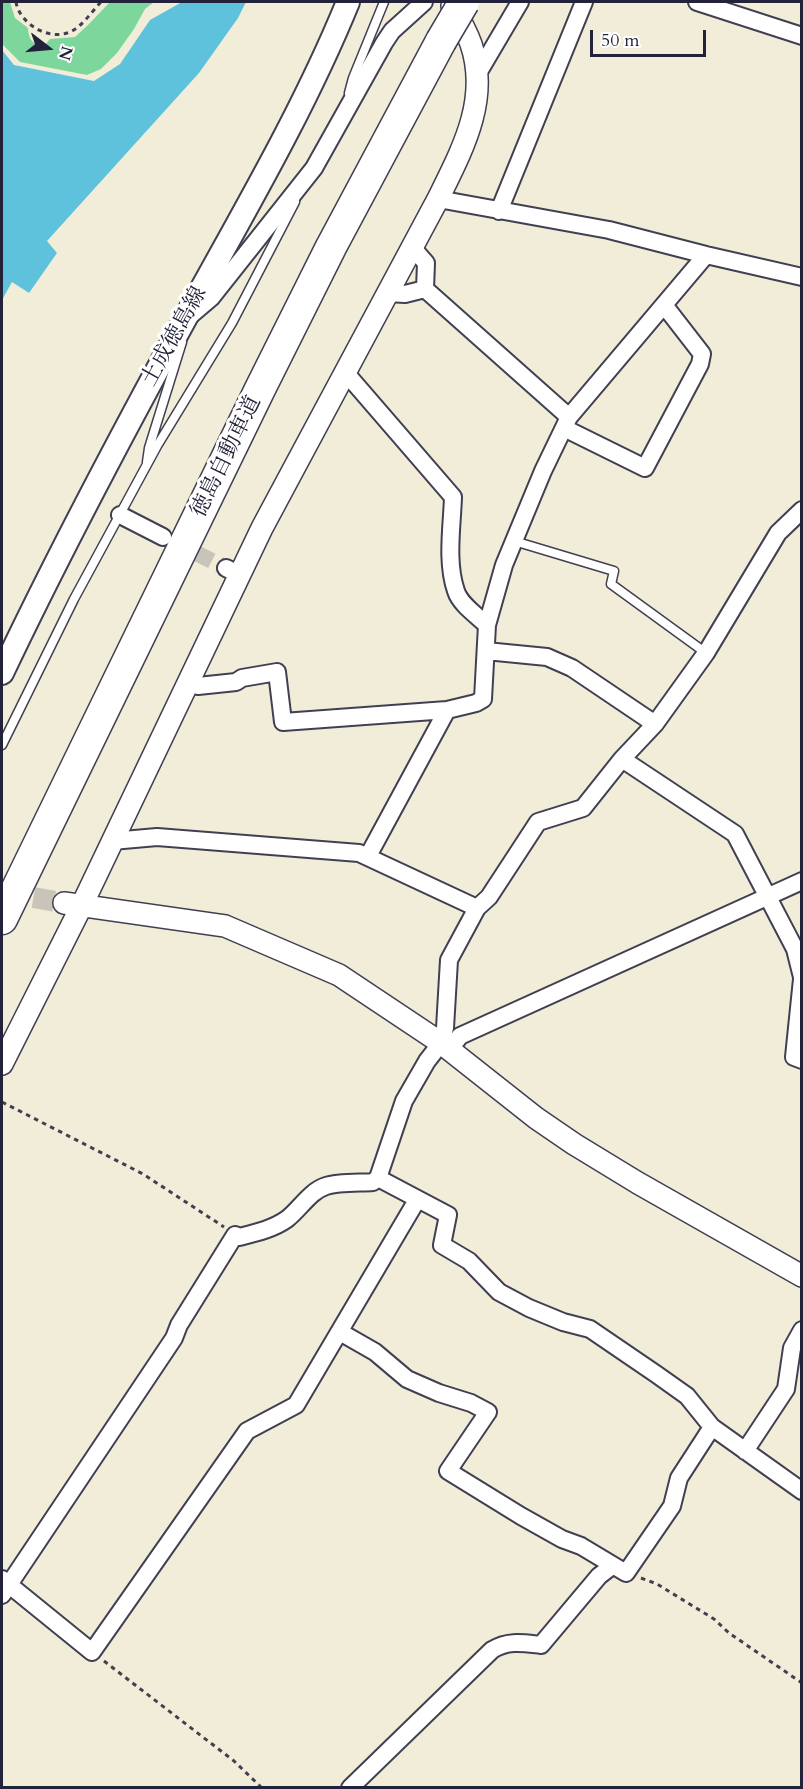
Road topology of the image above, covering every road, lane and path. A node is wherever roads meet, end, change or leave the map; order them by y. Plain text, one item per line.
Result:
1 (16, 2) edge
2 (101, 2) edge
3 (348, 2) edge
4 (384, 2) edge
5 (424, 2) edge
6 (451, 2) edge
7 (464, 2) edge
8 (520, 2) edge
9 (584, 2) edge
10 (697, 2) edge
11 (801, 36) edge
12 (477, 75) junction
13 (343, 115) junction
14 (299, 184) junction
15 (438, 199) junction
16 (499, 212) junction
17 (412, 248) junction
18 (706, 255) junction
19 (801, 277) edge
20 (425, 289) junction
21 (387, 293) junction
22 (664, 304) junction
23 (184, 321) junction
24 (345, 372) junction
25 (566, 423) junction
26 (146, 466) junction
27 (801, 510) edge
28 (120, 515) junction
29 (163, 537) tunnel mouth
30 (514, 541) junction
31 (486, 625) junction
32 (486, 651) junction
33 (706, 653) junction
34 (2, 673) edge
35 (189, 684) junction
36 (447, 710) junction
37 (655, 724) junction
38 (2, 745) edge
39 (622, 759) junction
40 (112, 841) junction
41 (368, 856) junction
42 (801, 880) edge
43 (768, 896) junction
44 (72, 905) junction
45 (477, 908) junction
46 (2, 919) edge
47 (801, 978) edge
48 (445, 1046) junction
49 (801, 1060) edge
50 (2, 1064) edge
51 (2, 1102) edge
52 (378, 1178) junction
53 (417, 1200) junction
54 (235, 1235) junction
55 (801, 1276) edge
56 (801, 1330) edge
57 (340, 1332) junction
58 (712, 1427) junction
59 (745, 1451) junction
60 (801, 1491) edge
61 (619, 1569) junction
62 (4, 1586) edge
63 (92, 1652) junction
64 (801, 1683) edge
65 (262, 1788) edge
66 (350, 1788) edge

1 - 2 path
3 - 23 main road, 土成徳島線
4 - 13 lane
5 - 13 street
6 - 12 street
7 - 46 highway, 徳島自動車道, bridge
8 - 12 street
9 - 16 street
10 - 11 street
12 - 15 street
13 - 14 street
14 - 23 street
14 - 26 lane
15 - 16 street
15 - 17 street
16 - 18 street
17 - 20 street
17 - 21 street
18 - 19 street
18 - 22 street
20 - 21 street
20 - 25 street
21 - 24 street
22 - 25 street
22 - 25 street
23 - 26 lane
23 - 34 main road, 土成徳島線
24 - 31 street
24 - 35 street
25 - 30 street
26 - 28 lane
27 - 33 street
28 - 29 street
28 - 38 lane
30 - 31 street
30 - 33 lane
31 - 32 street
32 - 36 street
32 - 37 street
33 - 37 street
35 - 36 street
35 - 40 street
36 - 41 street
37 - 39 street
39 - 43 street
39 - 45 street
40 - 41 street
40 - 44 street
41 - 45 street
42 - 43 street
43 - 47 street
43 - 48 street
44 - 48 street
44 - 50 street
45 - 48 street
47 - 49 street
48 - 52 street
48 - 55 street
51 - 54 path
52 - 53 street
52 - 54 street
53 - 57 street
53 - 58 street
54 - 62 street
56 - 59 street
57 - 61 street
57 - 63 street
58 - 59 street
58 - 61 street
59 - 60 street
61 - 64 path
61 - 66 street
62 - 63 street
63 - 65 path

